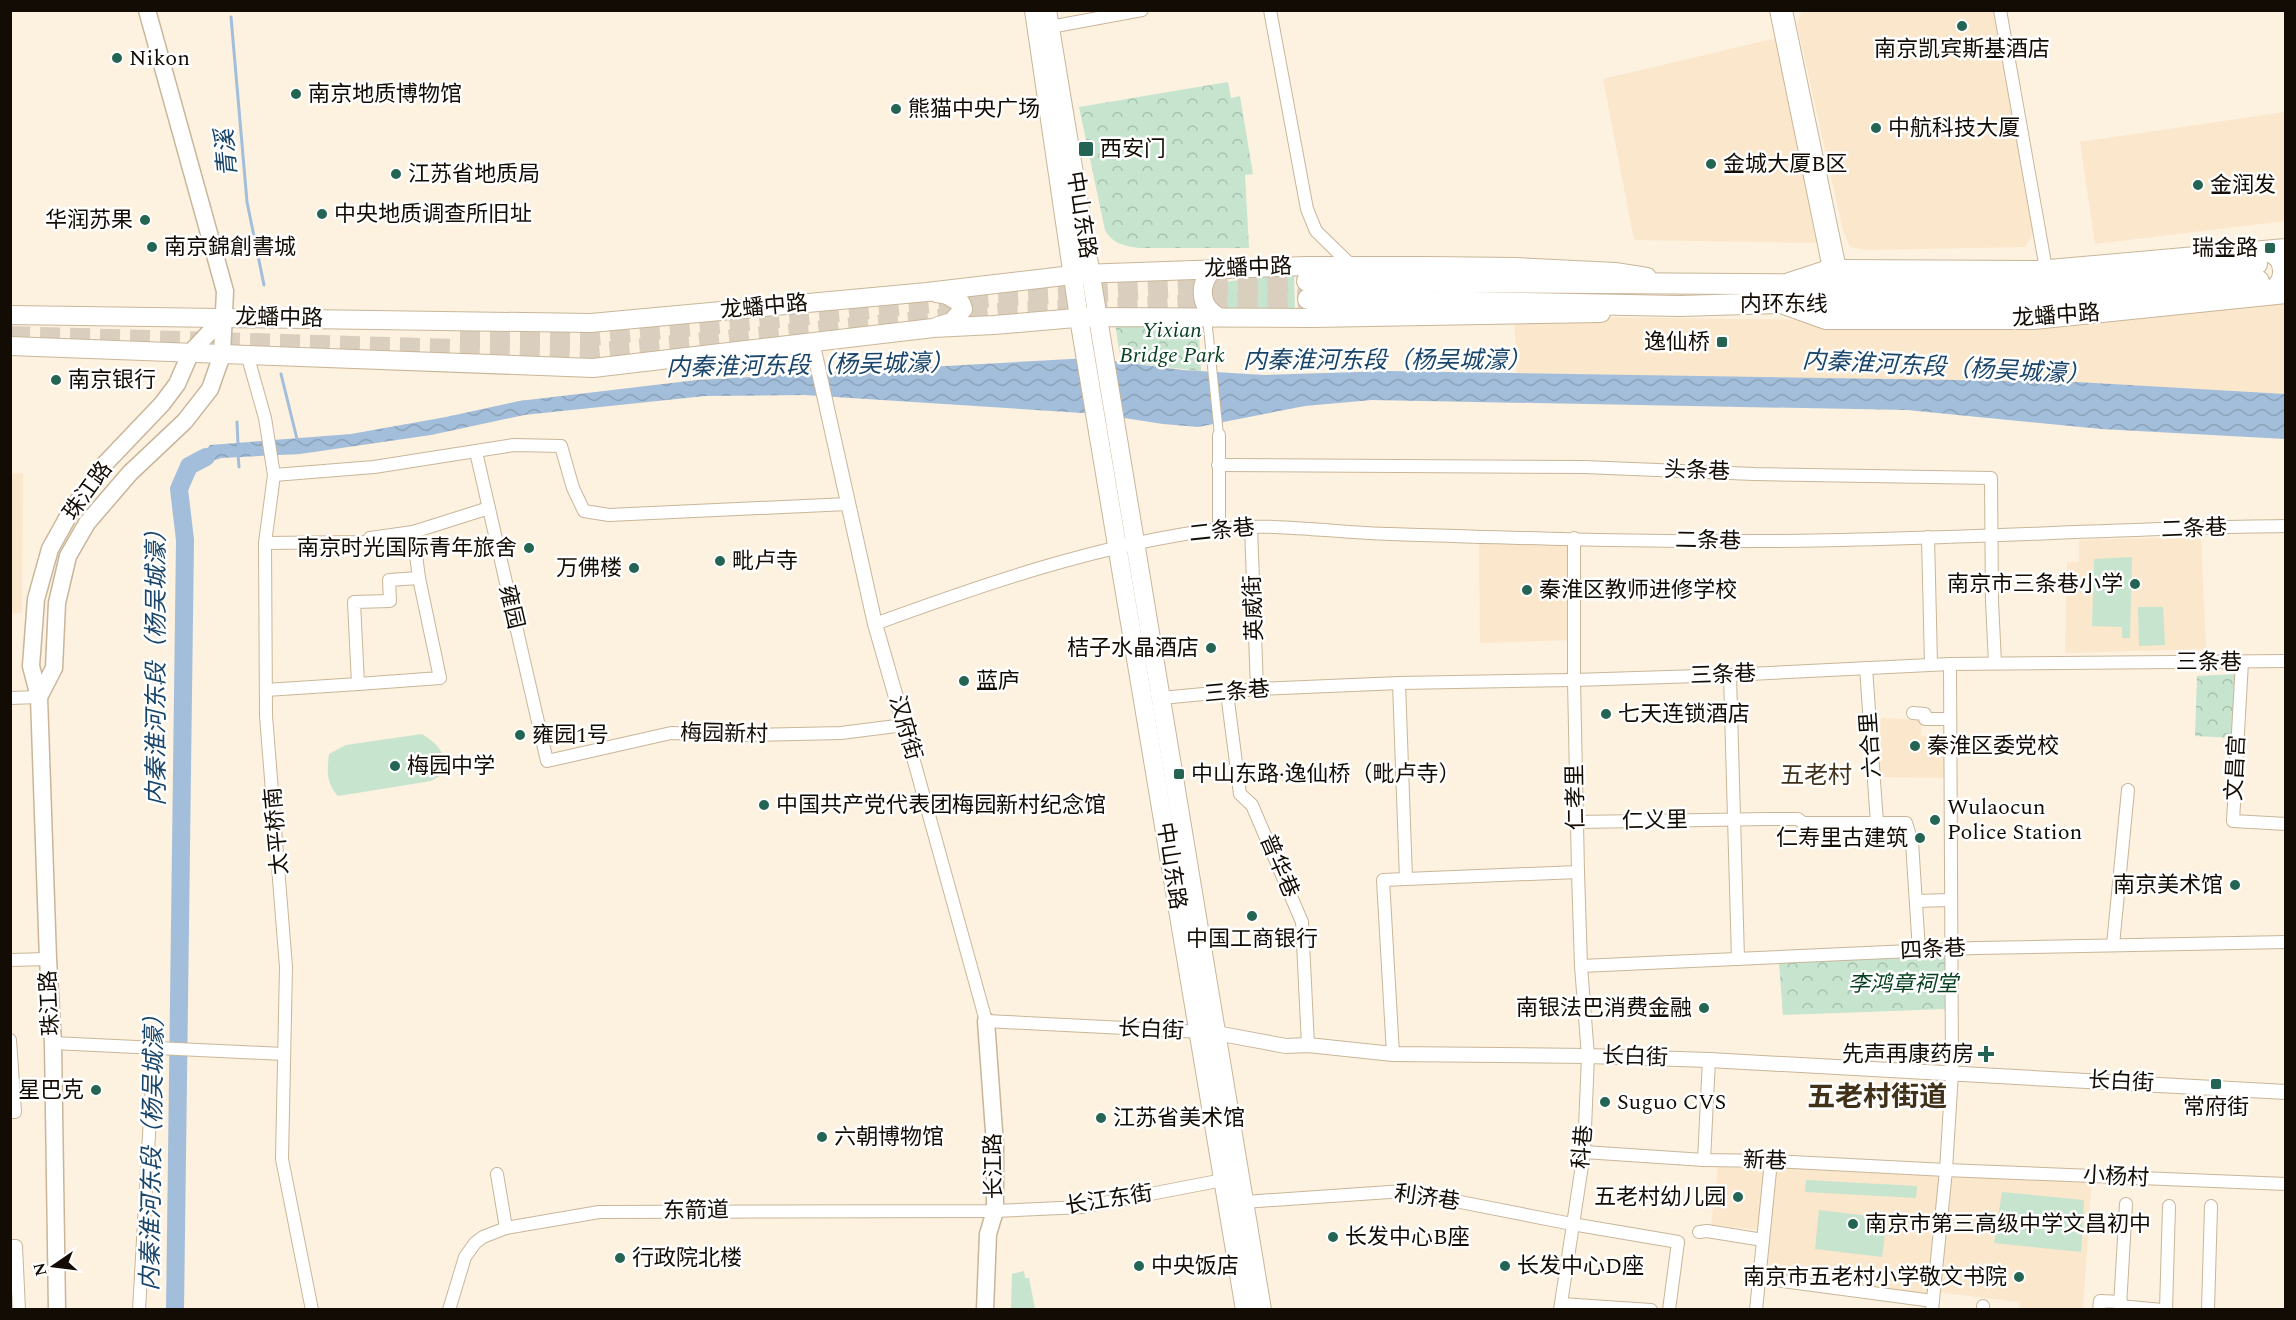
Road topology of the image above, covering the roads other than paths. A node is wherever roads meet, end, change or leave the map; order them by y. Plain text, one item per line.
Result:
1 (147, 10) edge
2 (1035, 10) edge
3 (1142, 10) edge
4 (1270, 10) edge
5 (1786, 10) edge
6 (2000, 10) edge
7 (1776, 11) edge
8 (1049, 19) edge
9 (2286, 248) edge
10 (1352, 266) junction
11 (1213, 269) junction
12 (1834, 269) junction
13 (2046, 269) junction
14 (2259, 273) junction
15 (1082, 274) junction
16 (1700, 284) junction
17 (927, 292) junction
18 (1779, 294) junction
19 (2286, 294) edge
20 (1680, 306) junction
21 (10, 315) edge
22 (1089, 317) junction
23 (1213, 317) junction
24 (223, 318) junction
25 (933, 328) junction
26 (812, 341) junction
27 (10, 346) edge
28 (1094, 350) junction
29 (191, 352) junction
30 (247, 354) junction
31 (222, 355) junction
32 (1219, 435) joint
33 (476, 452) junction
34 (1218, 465) junction
35 (274, 475) junction
36 (848, 504) junction
37 (489, 508) junction
38 (2286, 526) edge
39 (1251, 527) junction
40 (1219, 529) junction
41 (413, 532) junction
42 (1992, 536) junction
43 (1928, 537) junction
44 (1574, 538) junction
45 (265, 543) junction
46 (1128, 545) junction
47 (419, 578) junction
48 (875, 624) junction
49 (2286, 661) edge
50 (2242, 662) junction
51 (1995, 663) junction
52 (1930, 664) junction
53 (1950, 664) junction
54 (1866, 668) junction
55 (1730, 675) junction
56 (1574, 680) junction
57 (1399, 683) junction
58 (358, 684) junction
59 (1257, 689) junction
60 (266, 690) junction
61 (1227, 693) junction
62 (10, 698) edge
63 (39, 698) junction
64 (1161, 699) junction
65 (1913, 713) dead end
66 (1950, 719) junction
67 (904, 725) junction
68 (547, 761) joint
69 (2128, 790) dead end
70 (1733, 820) junction
71 (1577, 822) junction
72 (1877, 823) junction
73 (2286, 824) edge
74 (1578, 873) junction
75 (1406, 879) junction
76 (1950, 900) junction
77 (1916, 901) junction
78 (2286, 942) edge
79 (2113, 945) junction
80 (1952, 950) junction
81 (1919, 951) junction
82 (48, 958) junction
83 (1738, 959) junction
84 (10, 960) edge
85 (1581, 966) junction
86 (986, 1022) junction
87 (1207, 1032) junction
88 (10, 1040) edge
89 (53, 1043) junction
90 (1308, 1046) junction
91 (159, 1048) junction
92 (283, 1054) junction
93 (1393, 1054) junction
94 (1588, 1056) junction
95 (1709, 1060) junction
96 (1952, 1072) junction
97 (2286, 1092) edge
98 (10, 1112) edge
99 (1584, 1152) junction
100 (1704, 1160) junction
101 (1771, 1161) junction
102 (1946, 1170) junction
103 (497, 1174) dead end
104 (1223, 1180) junction
105 (2286, 1184) edge
106 (1244, 1202) junction
107 (2126, 1204) dead end
108 (2169, 1206) dead end
109 (2211, 1206) dead end
110 (995, 1212) junction
111 (1572, 1224) junction
112 (506, 1228) junction
113 (1700, 1232) dead end
114 (1763, 1240) junction
115 (10, 1246) edge
116 (1759, 1278) junction
117 (2121, 1302) junction
118 (1933, 1305) edge
119 (1561, 1307) edge
120 (2133, 1308) edge
121 (19, 1310) edge
122 (57, 1310) edge
123 (139, 1310) edge
124 (312, 1310) edge
125 (449, 1310) edge
126 (985, 1310) edge
127 (1245, 1310) edge
128 (1262, 1310) edge
129 (1651, 1310) edge
130 (1669, 1310) edge
131 (1756, 1310) edge
132 (2099, 1310) edge
133 (2164, 1310) edge
134 (2208, 1310) edge

1 - 24 main road, 珠江路
2 - 15 main road, 中山东路
3 - 8 street
4 - 10 street
5 - 12 street
6 - 13 street
7 - 12 street
8 - 15 main road, 中山东路
9 - 14 main road, 龙蟠中路
10 - 11 main road, 龙蟠中路
10 - 16 main road, 龙蟠中路
11 - 15 main road, 龙蟠中路
11 - 23 main road
12 - 13 main road, 龙蟠中路
12 - 18 main road, 龙蟠中路
13 - 14 main road, 龙蟠中路
14 - 18 highway, 内环东线
14 - 18 main road, 龙蟠中路
14 - 19 main road, 龙蟠中路
15 - 17 main road, 龙蟠中路
15 - 22 main road, 中山东路
16 - 18 highway, 内环东线
16 - 20 highway, 内环东线
17 - 24 main road, 龙蟠中路
17 - 25 main road
18 - 20 highway, 内环东线
20 - 23 main road, 龙蟠中路
21 - 24 main road, 龙蟠中路
22 - 23 main road, 龙蟠中路
22 - 25 main road, 龙蟠中路
22 - 28 main road, 中山东路
23 - 32 street
24 - 29 main road, 珠江路
24 - 31 main road, 珠江路
25 - 26 main road, 龙蟠中路
26 - 30 main road, 龙蟠中路
26 - 36 street, 汉府街
27 - 29 main road, 龙蟠中路
28 - 46 main road, 中山东路
28 - 46 main road, 中山东路
29 - 31 main road, 龙蟠中路
29 - 63 main road, 珠江路
30 - 31 main road, 龙蟠中路
30 - 35 street, 太平桥南
31 - 63 main road, 珠江路
32 - 34 street
33 - 35 street
33 - 36 street
33 - 37 street, 雍园
34 - 40 street
34 - 42 street, 头条巷
35 - 45 street, 太平桥南
36 - 48 street, 汉府街
37 - 41 street
37 - 68 street, 雍园
38 - 42 street, 二条巷
39 - 40 street, 二条巷
39 - 44 street, 二条巷
39 - 59 street, 英威街
40 - 46 street, 二条巷
41 - 45 street
41 - 47 street
42 - 43 street, 二条巷
42 - 51 street, 头条巷
43 - 44 street, 二条巷
43 - 52 street
44 - 56 street, 仁孝里
45 - 60 street, 太平桥南
46 - 48 street
46 - 64 main road, 中山东路
46 - 87 main road, 中山东路
47 - 58 street
47 - 58 street
48 - 67 street, 汉府街
49 - 50 street, 三条巷
50 - 51 street, 三条巷
50 - 73 street, 文昌宫
51 - 53 street, 三条巷
52 - 53 street, 三条巷
52 - 54 street, 三条巷
53 - 66 street
54 - 55 street, 三条巷
54 - 72 street, 六合里
55 - 56 street, 三条巷
55 - 70 street
56 - 57 street, 三条巷
56 - 71 street, 仁孝里
57 - 59 street, 三条巷
57 - 75 street
58 - 60 street
59 - 61 street, 三条巷
60 - 92 street, 太平桥南
61 - 64 street, 三条巷
61 - 90 street, 普华巷
62 - 63 street
63 - 82 main road, 珠江路
64 - 87 main road, 中山东路
65 - 66 street
66 - 76 street
67 - 68 street, 梅园新村
67 - 86 street, 汉府街
69 - 79 street
70 - 71 street, 仁义里
70 - 72 street, 仁义里
70 - 83 street
71 - 74 street, 仁孝里
72 - 77 street, 仁义里
74 - 75 street
74 - 85 street, 仁孝里
75 - 93 street
76 - 77 street
76 - 80 street
77 - 81 street
78 - 79 street, 四条巷
79 - 80 street, 四条巷
80 - 81 street, 四条巷
80 - 96 street
81 - 83 street, 四条巷
82 - 84 street
82 - 89 main road, 珠江路
83 - 85 street, 四条巷
85 - 94 street, 仁孝里
86 - 87 street, 长白街
86 - 110 main road, 长江路
87 - 90 street, 长白街
87 - 104 main road, 中山东路
87 - 106 main road, 中山东路
88 - 98 street
89 - 91 street
89 - 122 main road, 珠江路
90 - 93 street, 长白街
91 - 92 street
91 - 123 street
92 - 124 street, 太平桥南
93 - 94 street, 长白街
94 - 95 street, 长白街
94 - 99 street, 科巷
95 - 96 street, 长白街
95 - 100 street
96 - 97 street, 长白街
96 - 102 street
99 - 100 street, 新巷
99 - 111 street, 科巷
100 - 101 street, 新巷
101 - 102 street, 新巷
101 - 114 street
102 - 105 street, 小杨村
102 - 118 street
103 - 112 street
104 - 110 street, 长江东街
104 - 127 main road, 中山东路
106 - 111 street, 利济巷
106 - 128 main road, 中山东路
107 - 117 street
108 - 133 street
109 - 134 street
110 - 112 street, 东箭道
110 - 126 main road, 长江路
111 - 119 street, 科巷
111 - 130 street, 利济巷
112 - 125 street, 东箭道
113 - 114 street
114 - 116 street
115 - 121 street
116 - 118 street
116 - 131 street
117 - 120 street
117 - 132 street
119 - 129 street
120 - 133 street

